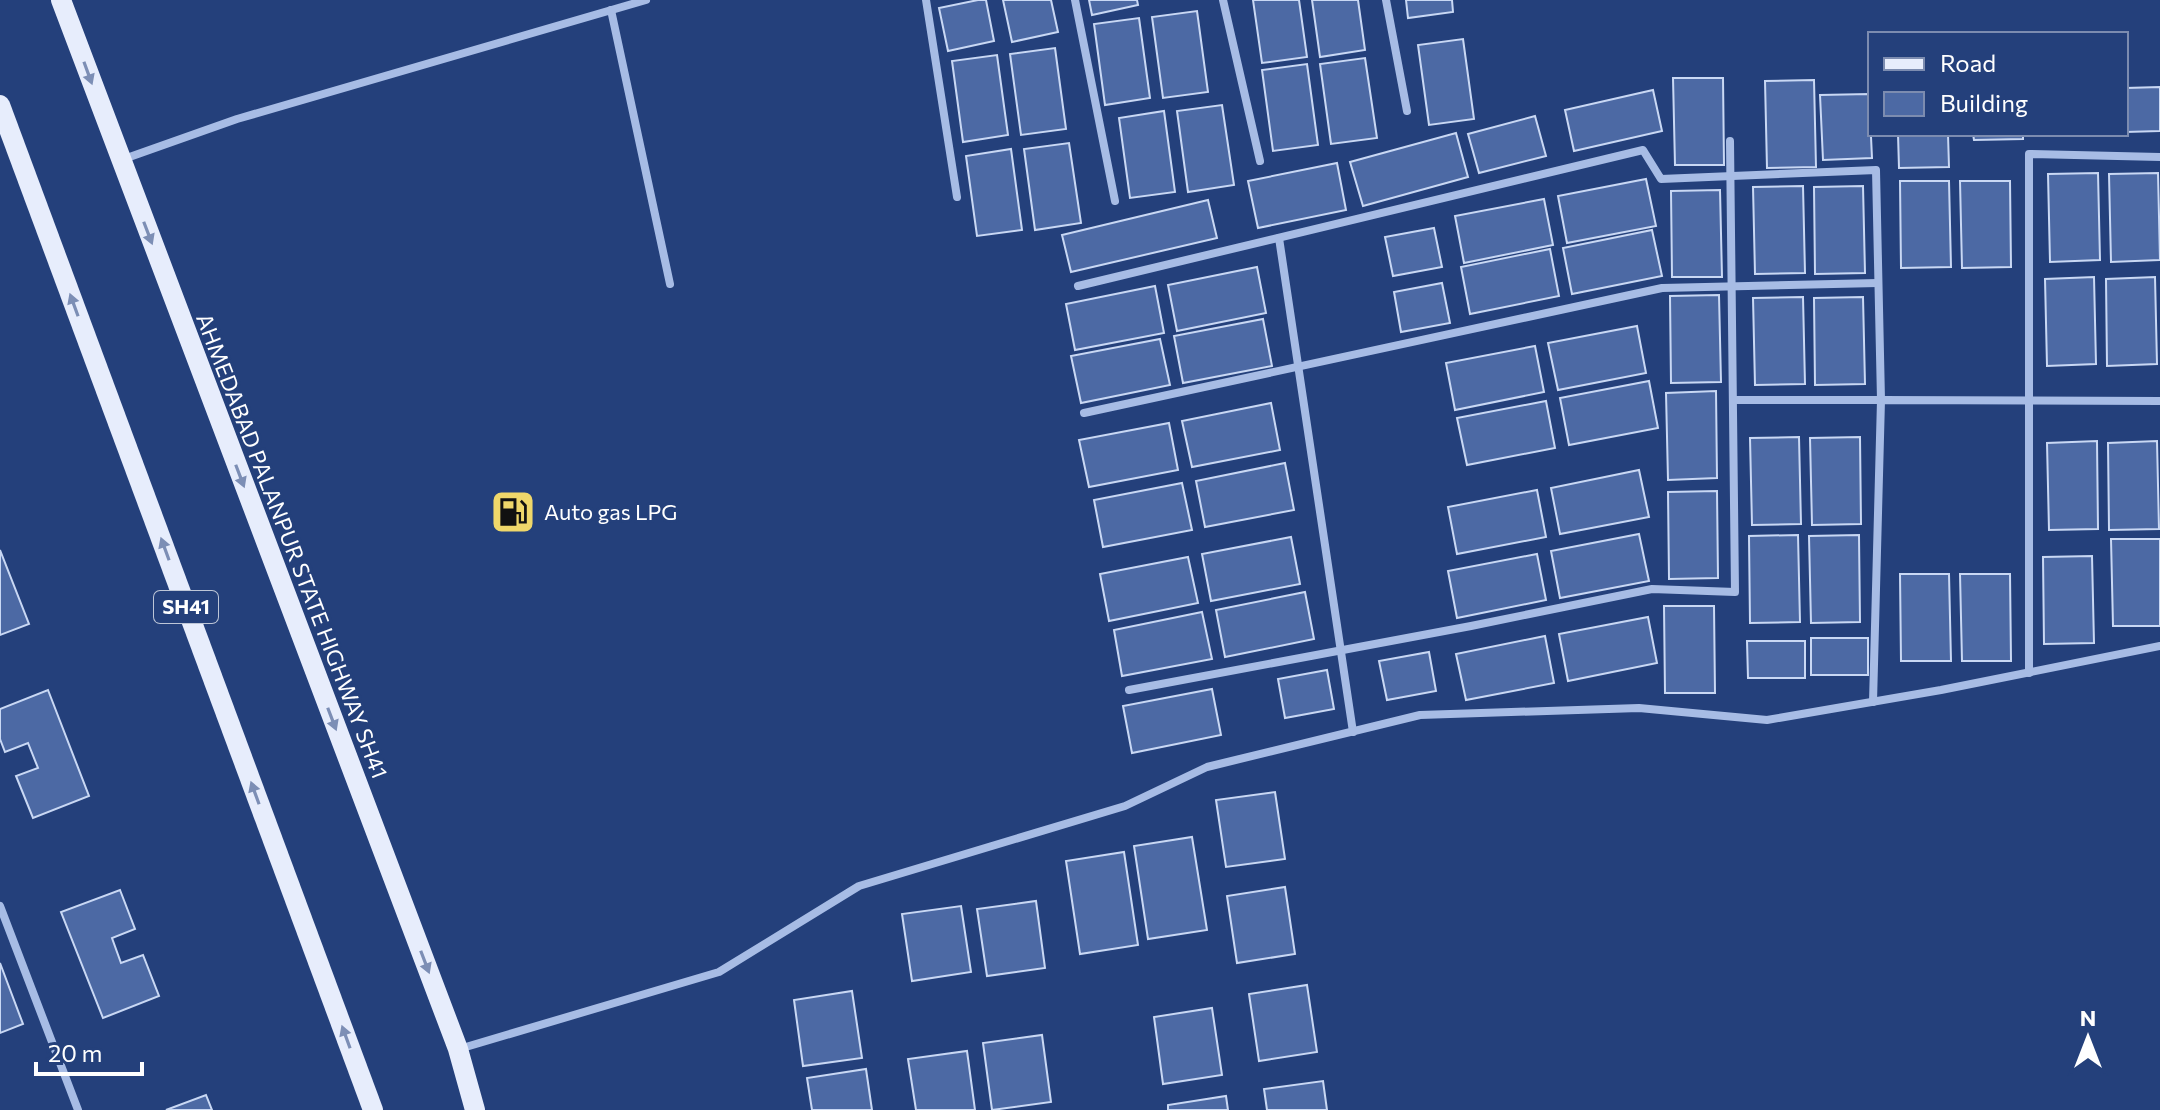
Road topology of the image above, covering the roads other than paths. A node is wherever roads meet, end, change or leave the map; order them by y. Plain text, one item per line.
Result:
1 (61, 0) edge
2 (646, 0) edge
3 (926, 0) edge
4 (1075, 0) edge
5 (1223, 0) edge
6 (1386, 0) edge
7 (611, 10) junction
8 (0, 105) edge
9 (1407, 111) dead end
10 (1730, 141) dead end
11 (2160, 157) edge
12 (120, 160) junction
13 (1260, 161) dead end
14 (1730, 176) junction
15 (957, 197) dead end
16 (1115, 201) dead end
17 (1279, 238) junction
18 (1878, 283) junction
19 (670, 284) dead end
20 (1078, 286) dead end
21 (1731, 287) junction
22 (1298, 367) junction
23 (1733, 400) junction
24 (1881, 400) junction
25 (2029, 401) junction
26 (2160, 401) edge
27 (1084, 413) dead end
28 (2160, 646) edge
29 (1342, 651) junction
30 (2029, 673) junction
31 (1129, 690) dead end
32 (1873, 702) junction
33 (1353, 732) junction
34 (0, 906) edge
35 (458, 1049) junction
36 (78, 1110) edge
37 (373, 1110) edge
38 (475, 1110) edge

1 -> 12 main road, AHMEDABAD PALANPUR STATE HIGHWAY SH41
2 - 7 street
3 - 15 street
4 - 16 street
5 - 13 street
6 - 9 street
7 - 12 street
7 - 19 street
37 -> 8 main road, SH41
10 - 14 street
11 - 25 street
12 -> 35 main road, AHMEDABAD PALANPUR STATE HIGHWAY SH41
14 - 17 street
14 - 18 street
14 - 21 street
17 - 20 street
17 - 22 street
18 - 21 street
18 - 24 street
21 - 22 street
21 - 23 street
22 - 27 street
22 - 29 street
23 - 24 street
23 - 29 street
24 - 25 street
24 - 32 street
25 - 26 street
25 - 30 street
28 - 30 street
29 - 31 street
29 - 33 street
30 - 32 street
32 - 33 street
33 - 35 street
34 - 36 street
35 - 38 main road, AHMEDABAD PALANPUR STATE HIGHWAY SH41

